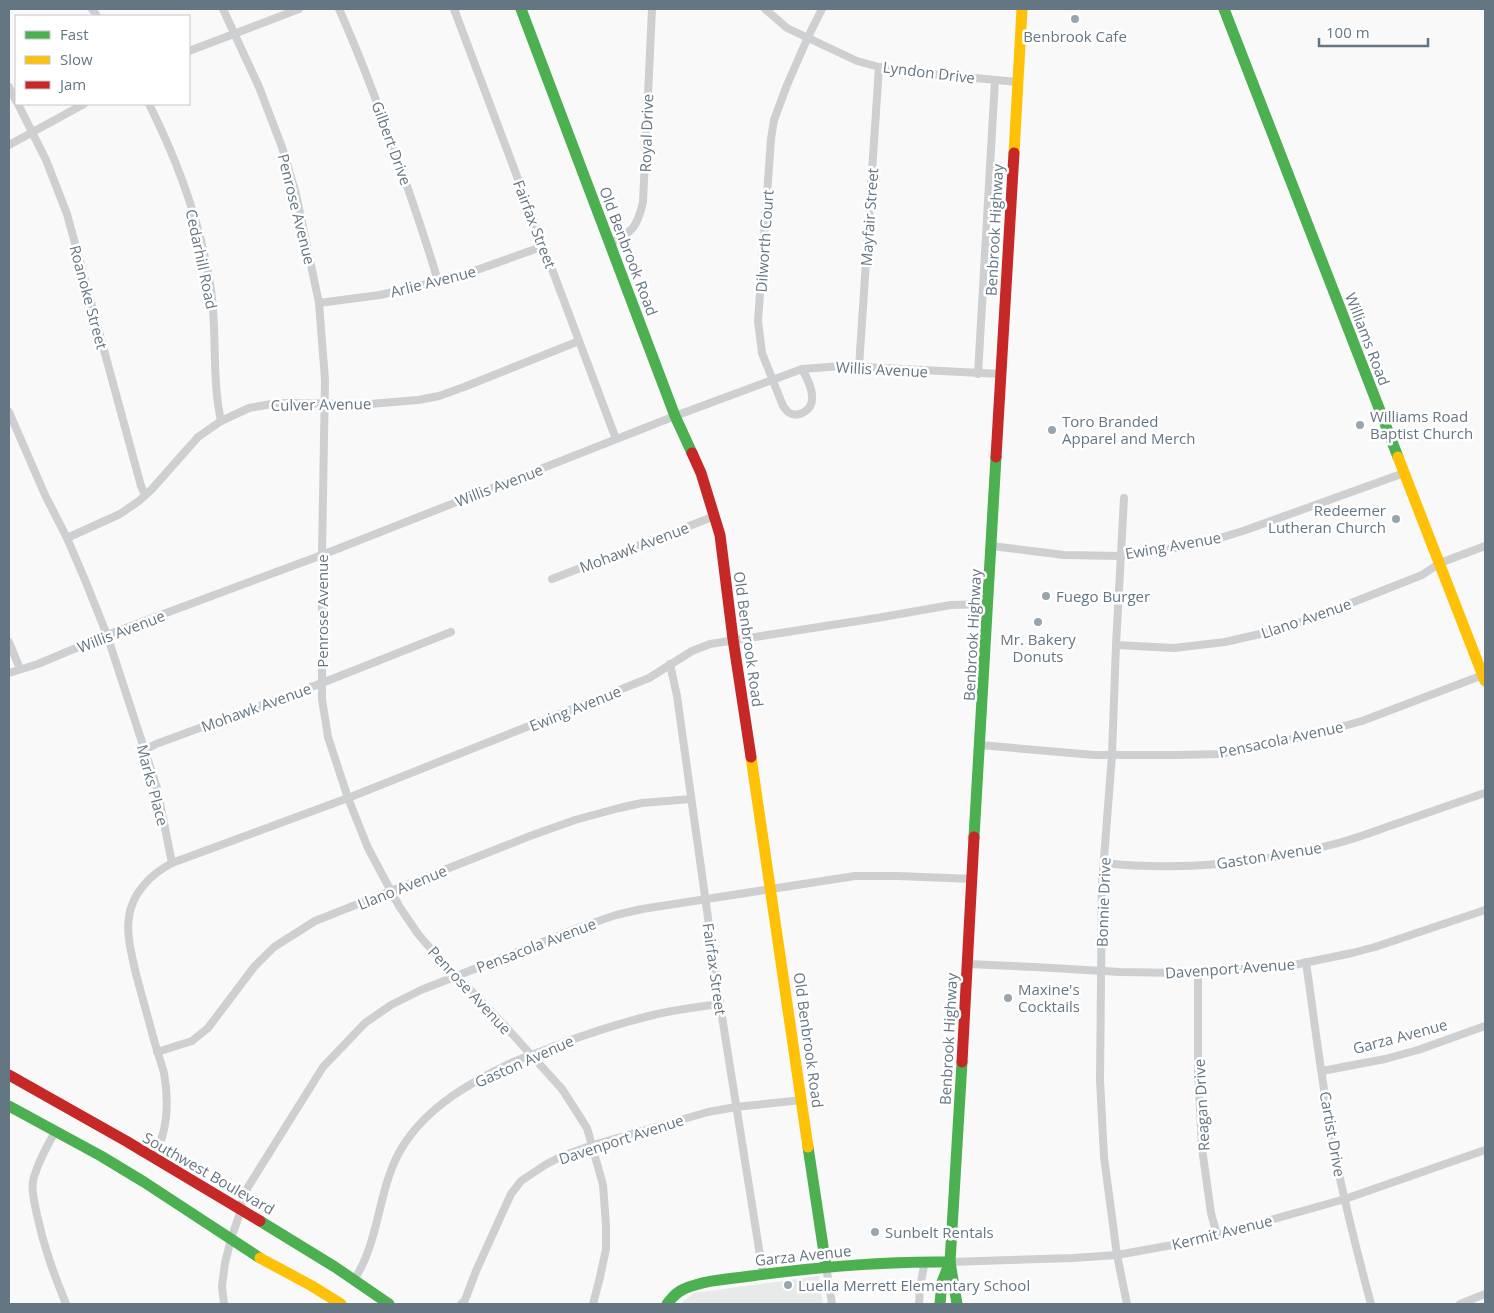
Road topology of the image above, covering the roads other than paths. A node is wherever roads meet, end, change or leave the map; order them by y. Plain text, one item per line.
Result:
1 (223, 9) edge
2 (299, 9) edge
3 (339, 9) edge
4 (454, 9) edge
5 (521, 9) edge
6 (652, 9) edge
7 (765, 9) edge
8 (822, 9) edge
9 (1022, 9) edge
10 (1224, 9) edge
11 (234, 33) junction
12 (808, 37) junction
13 (190, 51) edge
14 (879, 67) junction
15 (995, 80) junction
16 (1018, 82) junction
17 (9, 87) edge
18 (15, 98) edge
19 (19, 105) edge
20 (82, 105) edge
21 (150, 105) edge
22 (33, 132) junction
23 (9, 145) edge
24 (610, 244) junction
25 (544, 246) junction
26 (438, 281) junction
27 (319, 303) junction
28 (579, 341) junction
29 (859, 367) junction
30 (802, 369) junction
31 (978, 374) junction
32 (1001, 374) junction
33 (772, 380) junction
34 (325, 402) junction
35 (9, 412) edge
36 (675, 416) junction
37 (221, 421) junction
38 (616, 440) junction
39 (1404, 473) junction
40 (145, 495) junction
41 (1124, 498) dead end
42 (715, 516) junction
43 (67, 538) junction
44 (992, 546) junction
45 (1485, 546) edge
46 (322, 555) junction
47 (1121, 556) junction
48 (1440, 563) junction
49 (552, 579) dead end
50 (988, 604) junction
51 (451, 632) dead end
52 (107, 635) junction
53 (733, 639) junction
54 (9, 642) edge
55 (1116, 645) junction
56 (670, 664) junction
57 (20, 669) junction
58 (9, 673) edge
59 (1484, 678) edge
60 (322, 683) junction
61 (980, 745) junction
62 (145, 750) junction
63 (1112, 755) junction
64 (1485, 792) edge
65 (348, 798) junction
66 (691, 799) junction
67 (1104, 862) junction
68 (172, 863) junction
69 (973, 879) junction
70 (771, 889) junction
71 (391, 891) junction
72 (705, 898) junction
73 (1485, 910) edge
74 (1306, 962) junction
75 (968, 964) junction
76 (1101, 971) junction
77 (1198, 973) junction
78 (457, 976) junction
79 (720, 1004) junction
80 (1485, 1026) edge
81 (157, 1052) junction
82 (530, 1055) junction
83 (1322, 1071) junction
84 (9, 1076) edge
85 (802, 1100) junction
86 (9, 1106) edge
87 (736, 1107) junction
88 (56, 1131) junction
89 (593, 1145) junction
90 (1485, 1150) edge
91 (153, 1158) junction
92 (1345, 1199) junction
93 (241, 1210) junction
94 (1218, 1235) junction
95 (231, 1239) junction
96 (1117, 1254) junction
97 (925, 1261) junction
98 (950, 1262) junction
99 (826, 1266) junction
100 (763, 1274) junction
101 (354, 1280) junction
102 (1485, 1294) edge
103 (66, 1304) edge
104 (224, 1304) edge
105 (341, 1304) edge
106 (389, 1304) edge
107 (461, 1304) edge
108 (593, 1304) edge
109 (667, 1304) edge
110 (832, 1304) edge
111 (919, 1304) edge
112 (940, 1304) edge
113 (957, 1304) edge
114 (1127, 1304) edge
115 (1371, 1304) edge
116 (1460, 1304) edge

1 - 11 street, Penrose Avenue
2 - 11 street
3 - 26 street, Gilbert Drive
4 - 25 street, Fairfax Street
5 - 24 street, Old Benbrook Road
6 - 24 street, Royal Drive
7 - 12 street, Lyndon Drive
8 - 12 street, Dilworth Court
9 - 16 street, Benbrook Highway
10 - 39 street, Williams Road
11 - 13 street
11 - 27 street, Penrose Avenue
12 - 14 street, Lyndon Drive
12 - 33 street, Dilworth Court
14 - 15 street, Lyndon Drive
14 - 29 street, Mayfair Street
15 - 16 street, Lyndon Drive
15 - 31 street
16 - 32 street, Benbrook Highway
17 - 18 street, Roanoke Street
19 - 22 street, Roanoke Street
20 - 22 street
21 - 37 street, Cedarhill Road
22 - 23 street
22 - 40 street, Roanoke Street
24 - 36 street, Old Benbrook Road
25 - 26 street, Arlie Avenue
25 - 28 street, Fairfax Street
26 - 27 street, Arlie Avenue
27 - 34 street, Penrose Avenue
28 - 34 street, Culver Avenue
28 - 38 street, Fairfax Street
29 - 30 street, Willis Avenue
29 - 31 street, Willis Avenue
30 - 33 street, Willis Avenue
30 - 33 street, Dilworth Court
31 - 32 street, Willis Avenue
32 - 44 street, Benbrook Highway
33 - 36 street, Willis Avenue
34 - 37 street, Culver Avenue
34 - 46 street, Penrose Avenue
35 - 43 street, Marks Place
36 - 38 street, Willis Avenue
36 - 42 street, Old Benbrook Road
37 - 40 street, Culver Avenue
38 - 46 street, Willis Avenue
39 - 47 street, Ewing Avenue
39 - 48 street, Williams Road
40 - 43 street, Culver Avenue
41 - 47 street, Bonnie Drive
42 - 49 street, Mohawk Avenue
42 - 53 street, Old Benbrook Road
43 - 52 street, Marks Place
44 - 47 street, Ewing Avenue
44 - 50 street, Benbrook Highway
45 - 48 street, Llano Avenue
46 - 52 street, Willis Avenue
46 - 60 street, Penrose Avenue
47 - 55 street, Bonnie Drive
48 - 55 street, Llano Avenue
48 - 59 street, Williams Road
50 - 53 street, Ewing Avenue
50 - 61 street, Benbrook Highway
51 - 60 street, Mohawk Avenue
52 - 57 street, Willis Avenue
52 - 62 street, Marks Place
53 - 56 street, Ewing Avenue
53 - 70 street, Old Benbrook Road
54 - 57 street
55 - 63 street, Bonnie Drive
56 - 65 street, Ewing Avenue
56 - 66 street, Fairfax Street
57 - 58 street, Willis Avenue
59 - 63 street, Pensacola Avenue
60 - 62 street, Mohawk Avenue
60 - 65 street, Penrose Avenue
61 - 63 street, Pensacola Avenue
61 - 69 street, Benbrook Highway
62 - 68 street, Marks Place
63 - 67 street, Bonnie Drive
64 - 67 street, Gaston Avenue
65 - 68 street, Ewing Avenue
65 - 71 street, Penrose Avenue
66 - 71 street, Llano Avenue
66 - 72 street, Fairfax Street
67 - 76 street, Bonnie Drive
68 - 81 street
69 - 70 street, Pensacola Avenue
69 - 75 street, Benbrook Highway
70 - 72 street, Pensacola Avenue
70 - 85 street, Old Benbrook Road
71 - 78 street, Penrose Avenue
71 - 81 street, Llano Avenue
72 - 78 street, Pensacola Avenue
72 - 79 street, Fairfax Street
73 - 74 street, Davenport Avenue
74 - 77 street, Davenport Avenue
74 - 83 street, Cartist Drive
75 - 76 street, Davenport Avenue
75 - 98 street, Benbrook Highway
76 - 77 street, Davenport Avenue
76 - 96 street, Bonnie Drive
77 - 94 street, Reagan Drive
78 - 82 street, Penrose Avenue
78 - 93 street, Pensacola Avenue
79 - 82 street, Gaston Avenue
79 - 87 street, Fairfax Street
80 - 83 street, Garza Avenue
81 - 91 street
82 - 89 street, Penrose Avenue
82 - 101 street, Gaston Avenue
83 - 92 street, Cartist Drive
84 - 91 street, Southwest Boulevard
85 - 87 street, Davenport Avenue
85 - 99 street, Old Benbrook Road
86 - 88 street
87 - 89 street, Davenport Avenue
87 - 100 street, Fairfax Street
88 - 95 street
88 - 103 street
89 - 107 street, Davenport Avenue
89 - 108 street, Penrose Avenue
90 - 92 street, Kermit Avenue
91 - 93 street, Southwest Boulevard
92 - 94 street, Kermit Avenue
92 - 115 street, Cartist Drive
93 - 95 street, Pensacola Avenue
93 - 101 street, Southwest Boulevard
94 - 96 street, Kermit Avenue
95 - 104 street
95 - 105 street
96 - 98 street, Kermit Avenue
96 - 114 street, Bonnie Drive
97 - 98 street, Garza Avenue
97 - 99 street, Garza Avenue
97 - 111 street
98 - 112 street, Benbrook Highway
98 - 113 street, Benbrook Highway
99 - 100 street, Garza Avenue
99 - 110 street, Old Benbrook Road
100 - 109 street, Garza Avenue
101 - 106 street, Southwest Boulevard
102 - 116 street

